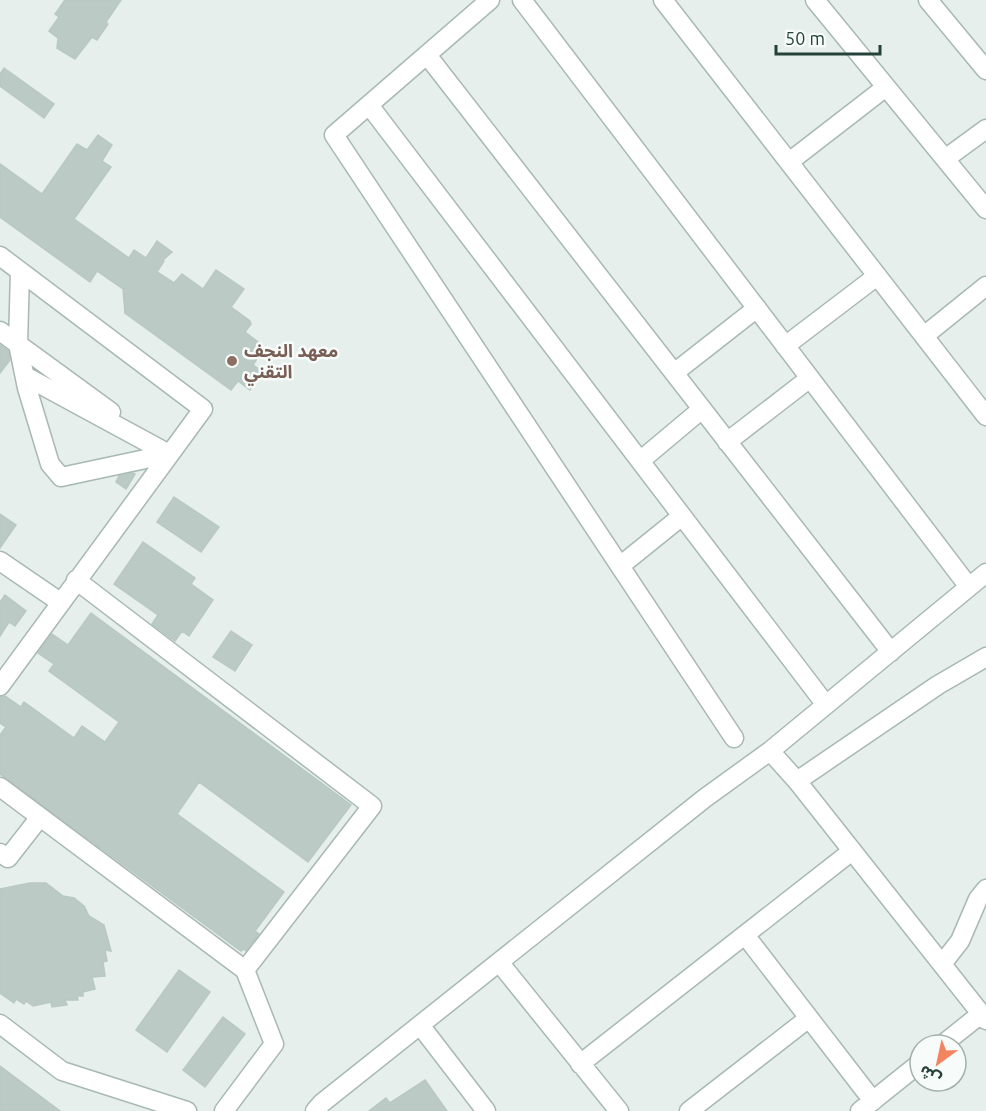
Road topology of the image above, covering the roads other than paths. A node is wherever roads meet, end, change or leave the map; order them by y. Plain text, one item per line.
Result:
1 (490, 0) edge
2 (522, 0) edge
3 (663, 0) edge
4 (815, 0) edge
5 (928, 0) edge
6 (427, 55) junction
7 (986, 70) edge
8 (886, 87) junction
9 (369, 105) junction
10 (986, 129) edge
11 (945, 159) junction
12 (789, 162) junction
13 (986, 209) edge
14 (0, 256) edge
15 (20, 271) junction
16 (877, 276) junction
17 (986, 286) edge
18 (757, 308) junction
19 (0, 331) edge
20 (924, 336) junction
21 (18, 344) junction
22 (785, 346) junction
23 (674, 373) junction
24 (25, 376) junction
25 (810, 378) junction
26 (702, 409) junction
27 (986, 416) edge
28 (727, 442) junction
29 (169, 454) junction
30 (640, 461) junction
31 (682, 516) junction
32 (0, 561) edge
33 (620, 566) junction
34 (986, 573) edge
35 (76, 580) junction
36 (969, 587) junction
37 (60, 602) junction
38 (891, 652) junction
39 (986, 657) edge
40 (0, 686) edge
41 (826, 705) junction
42 (734, 738) dead end
43 (770, 751) junction
44 (797, 781) junction
45 (0, 787) edge
46 (40, 817) junction
47 (852, 851) junction
48 (0, 853) edge
49 (986, 889) edge
50 (745, 935) junction
51 (498, 962) junction
52 (942, 964) junction
53 (245, 970) junction
54 (983, 1017) edge
55 (809, 1018) junction
56 (0, 1024) edge
57 (420, 1025) junction
58 (960, 1033) edge
59 (580, 1064) junction
60 (908, 1073) edge
61 (867, 1106) edge
62 (187, 1111) edge
63 (224, 1111) edge
64 (315, 1111) edge
65 (486, 1111) edge
66 (619, 1111) edge
67 (689, 1111) edge

1 - 6 street
2 - 18 street
3 - 12 street
4 - 8 street
5 - 7 street
6 - 9 street
6 - 23 street
8 - 11 street
8 - 12 street
9 - 30 street
9 - 33 street
10 - 11 street
11 - 13 street
12 - 16 street
14 - 15 street
15 - 21 street
15 - 29 street
16 - 20 street
16 - 22 street
17 - 20 street
18 - 22 street
18 - 23 street
19 - 21 street
20 - 27 street
21 - 24 street
21 - 29 street
22 - 25 street
23 - 26 street
24 - 29 street
24 - 29 street
25 - 28 street
25 - 36 street
26 - 28 street
26 - 30 street
28 - 38 street
29 - 35 street
30 - 31 street
31 - 33 street
31 - 41 street
32 - 37 street
33 - 42 street
34 - 36 street
35 - 37 street
35 - 53 street
36 - 38 street
37 - 40 street
38 - 41 street
39 - 44 street
41 - 43 street
43 - 44 street
43 - 51 street
44 - 47 street
45 - 46 street
46 - 48 street
46 - 53 street
47 - 50 street
47 - 52 street
49 - 52 street
50 - 55 street
50 - 59 street
51 - 57 street
51 - 59 street
52 - 54 street
53 - 63 street
54 - 58 street
55 - 61 street
55 - 67 street
56 - 62 street
57 - 64 street
57 - 65 street
59 - 66 street
60 - 61 street

